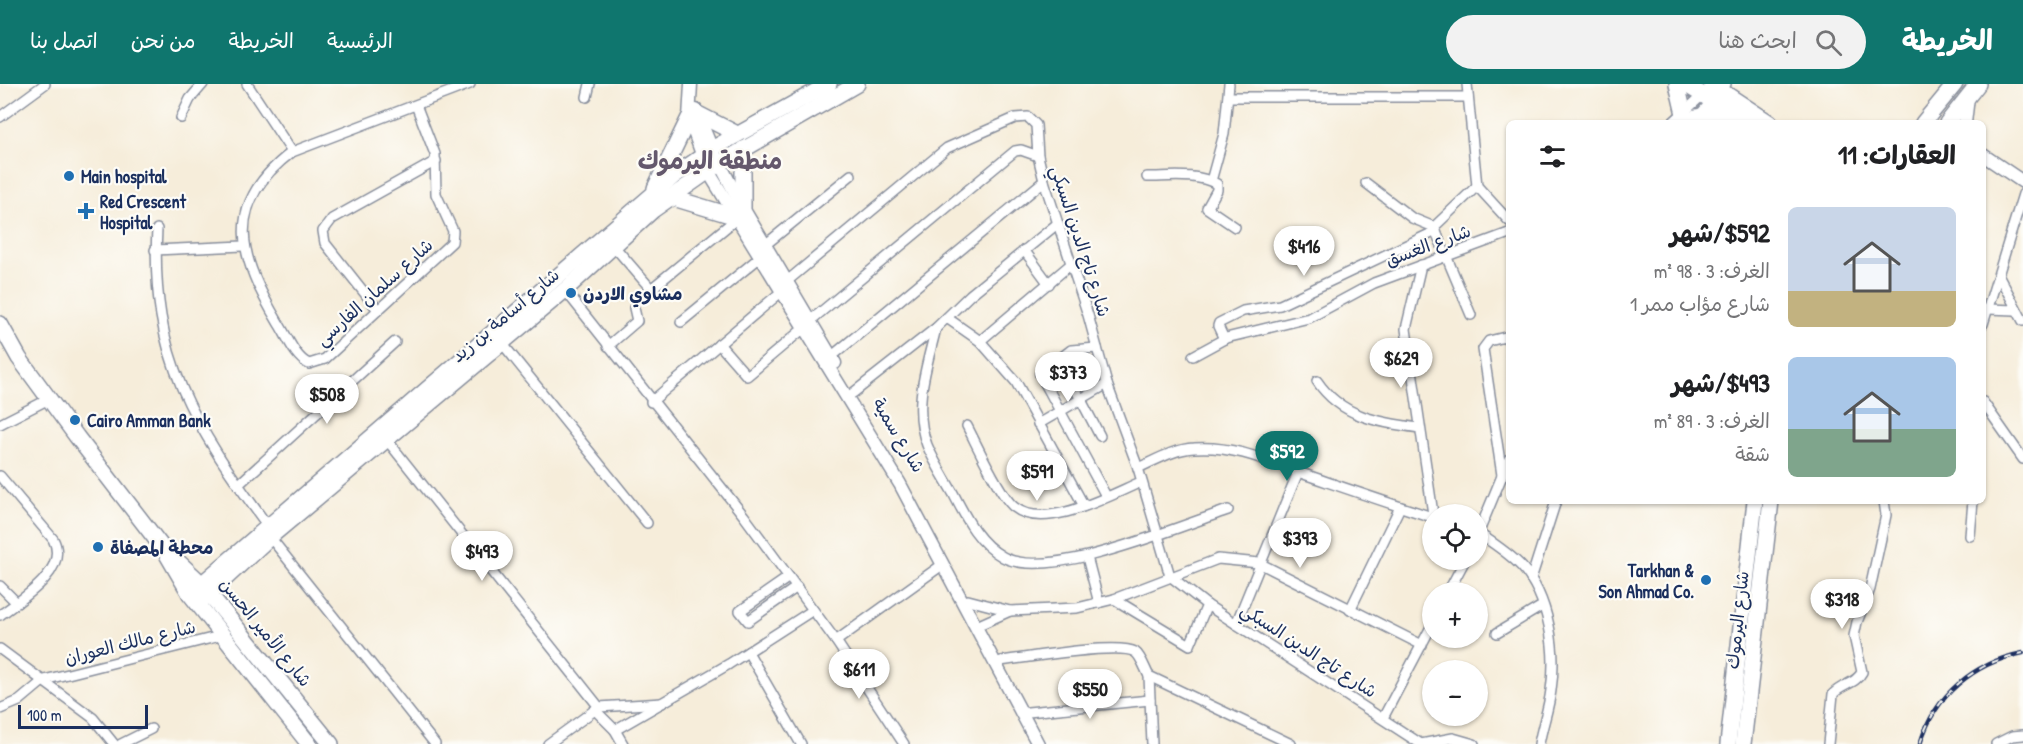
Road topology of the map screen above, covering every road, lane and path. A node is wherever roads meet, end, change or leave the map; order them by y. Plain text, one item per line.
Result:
1 (45, 84) edge
2 (203, 84) edge
3 (247, 84) edge
4 (470, 84) edge
5 (590, 84) edge
6 (691, 84) edge
7 (857, 84) edge
8 (1229, 84) edge
9 (1467, 84) edge
10 (1677, 84) edge
11 (1684, 84) edge
12 (1955, 84) edge
13 (828, 88) edge
14 (1714, 89) edge
15 (1973, 90) edge
16 (586, 97) dead end
17 (1229, 97) junction
18 (1468, 97) junction
19 (416, 105) junction
20 (692, 112) junction
21 (1734, 113) junction
22 (0, 117) edge
23 (181, 118) dead end
24 (1685, 119) edge
25 (1744, 120) edge
26 (1765, 120) edge
27 (1925, 120) edge
28 (1949, 120) edge
29 (1966, 120) edge
30 (740, 141) junction
31 (292, 152) junction
32 (706, 153) junction
33 (1038, 156) junction
34 (1986, 156) edge
35 (436, 160) junction
36 (714, 167) junction
37 (851, 175) dead end
38 (1147, 177) dead end
39 (1044, 181) junction
40 (1211, 181) junction
41 (2023, 182) edge
42 (1366, 183) dead end
43 (1477, 186) junction
44 (653, 193) junction
45 (2023, 194) edge
46 (670, 196) junction
47 (737, 215) junction
48 (1506, 218) edge
49 (1057, 224) junction
50 (1235, 227) dead end
51 (157, 229) dead end
52 (1435, 229) junction
53 (1506, 234) edge
54 (765, 245) junction
55 (243, 246) junction
56 (613, 246) junction
57 (155, 250) junction
58 (1024, 250) junction
59 (1448, 256) junction
60 (759, 258) junction
61 (1071, 264) junction
62 (1421, 265) junction
63 (1999, 276) junction
64 (1049, 284) junction
65 (783, 287) junction
66 (565, 290) junction
67 (634, 308) dead end
68 (1988, 309) junction
69 (378, 310) junction
70 (2015, 310) junction
71 (1471, 315) dead end
72 (1986, 315) edge
73 (947, 318) junction
74 (2023, 321) edge
75 (681, 322) dead end
76 (0, 324) edge
77 (807, 325) junction
78 (936, 328) junction
79 (1506, 337) edge
80 (1224, 339) junction
81 (980, 341) junction
82 (395, 342) dead end
83 (502, 343) junction
84 (719, 344) junction
85 (608, 346) junction
86 (1097, 348) junction
87 (1193, 356) dead end
88 (831, 357) junction
89 (1059, 358) junction
90 (1317, 381) dead end
91 (1107, 384) junction
92 (853, 393) junction
93 (49, 399) junction
94 (1081, 399) junction
95 (651, 402) junction
96 (1986, 406) edge
97 (1059, 411) junction
98 (0, 424) edge
99 (1038, 424) junction
100 (967, 426) dead end
101 (1420, 428) junction
102 (1100, 436) dead end
103 (387, 440) junction
104 (2023, 459) edge
105 (1506, 466) edge
106 (1138, 468) junction
107 (1298, 472) junction
108 (1502, 475) junction
109 (0, 476) edge
110 (1141, 482) junction
111 (238, 485) junction
112 (1106, 496) junction
113 (1430, 504) edge
114 (1555, 504) edge
115 (1755, 504) edge
116 (1771, 504) edge
117 (1884, 504) edge
118 (1973, 504) edge
119 (1084, 506) junction
120 (1400, 507) junction
121 (1488, 509) edge
122 (1228, 510) dead end
123 (1422, 513) edge
124 (647, 523) dead end
125 (269, 531) junction
126 (1158, 533) junction
127 (1970, 536) dead end
128 (1488, 541) edge
129 (1088, 557) junction
130 (1259, 563) junction
131 (942, 565) junction
132 (1170, 576) junction
133 (789, 577) junction
134 (1531, 579) junction
135 (221, 581) junction
136 (0, 586) edge
137 (797, 587) junction
138 (200, 593) junction
139 (1114, 599) junction
140 (968, 600) junction
141 (17, 603) junction
142 (1100, 603) junction
143 (220, 605) junction
144 (1207, 605) junction
145 (1542, 606) junction
146 (813, 610) junction
147 (1010, 610) junction
148 (1350, 610) junction
149 (0, 615) edge
150 (981, 624) junction
151 (1236, 624) junction
152 (1497, 633) dead end
153 (224, 635) junction
154 (836, 641) junction
155 (1422, 645) joint
156 (0, 649) edge
157 (748, 652) junction
158 (1001, 661) junction
159 (1149, 676) junction
160 (44, 680) junction
161 (1150, 700) junction
162 (664, 703) junction
163 (597, 708) junction
164 (0, 709) edge
165 (1028, 712) junction
166 (1383, 718) junction
167 (151, 729) dead end
168 (615, 730) junction
169 (2023, 735) edge
170 (304, 740) edge
171 (114, 744) edge
172 (122, 744) edge
173 (331, 744) edge
174 (435, 744) edge
175 (548, 744) edge
176 (623, 744) edge
177 (801, 744) edge
178 (904, 744) edge
179 (1038, 744) edge
180 (1046, 744) edge
181 (1152, 744) edge
182 (1291, 744) edge
183 (1421, 744) edge
184 (1474, 744) edge
185 (1539, 744) edge
186 (1728, 744) edge
187 (1743, 744) edge
188 (1828, 744) edge
189 (1996, 744) edge

1 - 22 street
2 - 23 street
3 - 31 street
4 - 19 street, شارع سلمان الفارسي
5 - 16 street
6 - 20 street
7 - 13 main road, شارع أسامة بن زيد
8 - 17 street
9 - 18 street
10 - 24 main road
11 - 14 main road
12 - 27 main road
13 - 30 main road, شارع أسامة بن زيد
14 - 21 main road
14 - 24 street
14 - 26 main road
15 - 28 main road
15 - 29 street
17 - 18 street
17 - 40 street
18 - 43 street
19 - 31 street, شارع سلمان الفارسي
19 - 35 street
20 - 30 main road
20 - 32 street, شارع سمية
20 - 44 main road
21 - 24 main road
21 - 25 main road
30 - 32 main road, شارع أسامة بن زيد
30 - 36 main road, شارع أسامة بن زيد
30 - 47 main road
31 - 55 street, شارع سلمان الفارسي
32 - 36 street, شارع سمية
32 - 44 main road, شارع أسامة بن زيد
33 - 39 street, شارع تاج الدين السبكي
33 - 65 street, شارع تاج الدين السبكي
33 - 77 street
34 - 41 street
35 - 69 street, شارع سلمان الفارسي
35 - 69 street
36 - 46 main road, شارع أسامة بن زيد
36 - 47 street, شارع سمية
37 - 54 street
38 - 40 street
39 - 49 street, شارع تاج الدين السبكي
39 - 88 street
40 - 50 street
42 - 52 street
43 - 48 street
43 - 52 street
44 - 125 main road, شارع أسامة بن زيد
45 - 63 street
46 - 47 main road
46 - 56 main road, شارع أسامة بن زيد
47 - 54 street, شارع سمية
47 - 56 street
47 - 60 street, شارع سمية
49 - 58 street
49 - 61 street, شارع تاج الدين السبكي
51 - 57 street
52 - 59 street
52 - 80 street
53 - 59 street, شارع الغسق
54 - 65 street, شارع سمية
55 - 57 street
55 - 69 street, شارع سلمان الفارسي
56 - 66 main road, شارع أسامة بن زيد
57 - 111 street
58 - 64 street
58 - 73 street
59 - 62 street, شارع الغسق
59 - 71 street
60 - 65 street, شارع سمية
60 - 75 street
61 - 64 street
61 - 86 street, شارع تاج الدين السبكي
62 - 80 street, شارع الغسق
62 - 101 street
63 - 68 street
63 - 70 street
64 - 81 street
65 - 77 street, شارع سمية
65 - 84 street
66 - 83 main road, شارع أسامة بن زيد
66 - 85 street
67 - 85 street
68 - 70 street
68 - 72 street
70 - 74 street
73 - 78 street
73 - 81 street
76 - 93 main road, شارع الأمير الحسن
77 - 84 street
77 - 88 street, شارع سمية
77 - 131 street, شارع سمية
78 - 92 street
78 - 129 street
79 - 108 street
80 - 87 street, شارع الغسق
81 - 99 street
82 - 111 street
83 - 103 main road, شارع أسامة بن زيد
83 - 124 street
84 - 95 street
85 - 95 street
86 - 89 street
86 - 91 street, شارع تاج الدين السبكي
88 - 92 street, شارع سمية
89 - 94 street
89 - 97 street
90 - 101 street
91 - 94 street
91 - 106 street, شارع تاج الدين السبكي
92 - 140 street, شارع سمية
93 - 98 street
93 - 138 main road, شارع الأمير الحسن
94 - 97 street
94 - 102 street
95 - 133 street
96 - 104 street
97 - 99 street
97 - 112 street
99 - 119 street
100 - 119 street
101 - 113 street
103 - 125 main road, شارع أسامة بن زيد
103 - 163 street
105 - 108 street
106 - 107 street
106 - 110 street, شارع تاج الدين السبكي
107 - 120 street
107 - 130 street
108 - 121 street
109 - 141 street
110 - 112 street
110 - 126 street, شارع تاج الدين السبكي
111 - 125 street
112 - 119 street
114 - 134 street
115 - 186 main road, شارع اليرموك
116 - 187 main road, شارع اليرموك
117 - 188 street
118 - 127 street
120 - 123 street
120 - 148 street
122 - 126 street
125 - 135 main road, شارع أسامة بن زيد
125 - 138 main road, شارع أسامة بن زيد
125 - 174 street
126 - 129 street
126 - 132 street, شارع تاج الدين السبكي
128 - 134 street
129 - 142 street
130 - 132 street
130 - 148 street
130 - 151 street
131 - 154 street
131 - 179 street, شارع سمية
132 - 139 street
132 - 144 street, شارع تاج الدين السبكي
133 - 137 street
133 - 137 street
134 - 145 street
135 - 138 main road, شارع أسامة بن زيد
135 - 143 main road
136 - 141 street
137 - 146 street
138 - 143 main road, شارع الأمير الحسن
138 - 153 main road, شارع الأمير الحسن
139 - 142 street
139 - 144 street
140 - 147 street
140 - 150 street, شارع سمية
141 - 149 street
142 - 147 street
143 - 173 main road, شارع الأمير الحسن
144 - 151 street, شارع تاج الدين السبكي
145 - 152 street
145 - 185 street
146 - 154 street
146 - 157 street
147 - 150 street
148 - 155 street
150 - 158 street, شارع سمية
151 - 166 street, شارع تاج الدين السبكي
153 - 160 street, شارع مالك العوران
153 - 170 main road, شارع الأمير الحسن
154 - 178 street
155 - 166 street
156 - 160 street
157 - 162 street
157 - 177 street
158 - 159 street
158 - 165 street, شارع سمية
159 - 161 street
159 - 182 street
160 - 164 street
160 - 171 street
161 - 165 street
161 - 181 street
162 - 163 street
162 - 168 street
163 - 168 street
163 - 175 street
165 - 180 street, شارع سمية
166 - 183 street, شارع تاج الدين السبكي
167 - 172 street
168 - 176 street
169 - 189 street
183 - 184 street

